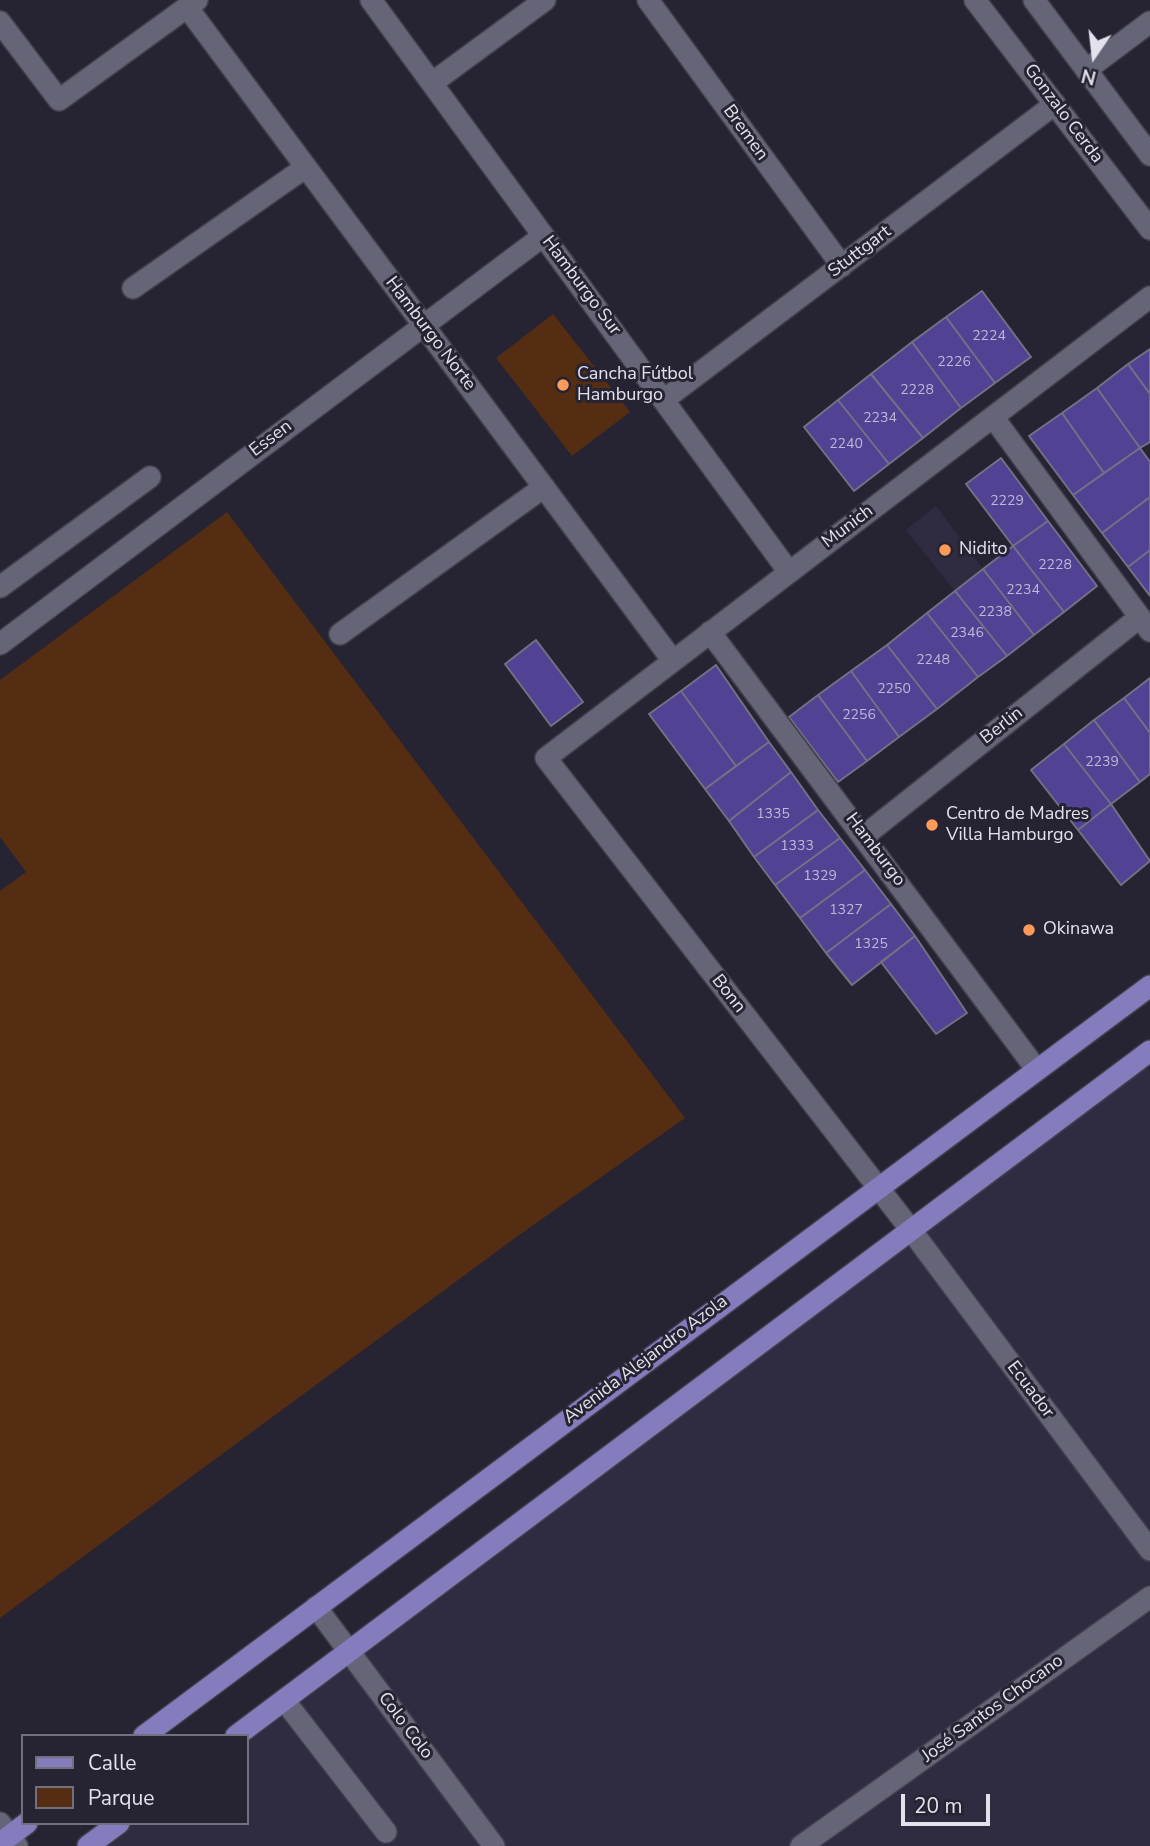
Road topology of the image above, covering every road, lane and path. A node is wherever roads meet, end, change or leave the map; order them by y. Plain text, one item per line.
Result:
1 (371, 0) edge
2 (545, 0) edge
3 (648, 0) edge
4 (975, 0) edge
5 (1034, 0) edge
6 (192, 4) edge
7 (0, 22) edge
8 (1150, 22) edge
9 (1086, 70) junction
10 (432, 83) junction
11 (1055, 104) junction
12 (1150, 155) edge
13 (306, 167) junction
14 (1150, 229) edge
15 (543, 236) junction
16 (842, 266) junction
17 (133, 288) dead end
18 (1150, 297) edge
19 (423, 325) junction
20 (665, 399) junction
21 (993, 417) junction
22 (150, 477) dead end
23 (544, 487) junction
24 (789, 572) junction
25 (0, 587) edge
26 (1145, 624) edge
27 (710, 632) junction
28 (340, 635) dead end
29 (0, 644) edge
30 (673, 661) junction
31 (546, 758) joint
32 (864, 836) junction
33 (1150, 986) edge
34 (1150, 1051) edge
35 (1037, 1070) junction
36 (877, 1188) junction
37 (911, 1230) junction
38 (1150, 1550) edge
39 (1150, 1597) edge
40 (316, 1607) junction
41 (349, 1651) junction
42 (284, 1700) junction
43 (147, 1734) edge
44 (239, 1734) edge
45 (116, 1825) edge
46 (386, 1832) dead end
47 (88, 1846) edge
48 (494, 1846) edge
49 (802, 1846) edge

1 - 10 street, Hamburgo Sur
2 - 10 street
3 - 16 street, Bremen
4 - 11 street, Gonzalo Cerda
5 - 9 street
6 - 7 street
6 - 13 street, Hamburgo Norte
8 - 9 street
9 - 12 street
10 - 15 street, Hamburgo Sur
11 - 14 street, Gonzalo Cerda
11 - 16 street, Stuttgart
13 - 17 street
13 - 19 street, Hamburgo Norte
15 - 19 street, Essen
15 - 20 street, Hamburgo Sur
16 - 20 street, Stuttgart
18 - 21 street, Munich
19 - 23 street, Hamburgo Norte
19 - 29 street, Essen
20 - 24 street, Hamburgo Sur
21 - 24 street, Munich
21 - 26 street
22 - 25 street
23 - 28 street
23 - 30 street, Hamburgo Norte
24 - 27 street, Munich
26 - 32 street, Berlin
27 - 30 street, Munich
27 - 32 street, Hamburgo
30 - 31 street, Munich
31 - 36 street, Bonn
32 - 35 street, Hamburgo
33 - 35 main road, Avenida Alejandro Azola
34 - 37 main road
35 - 36 main road, Avenida Alejandro Azola
36 - 37 street, Bonn
36 - 40 main road, Avenida Alejandro Azola
37 - 38 street, Ecuador
37 - 41 main road
39 - 49 street, José Santos Chocano
40 - 41 street, Colo Colo
40 - 43 main road, Avenida Alejandro Azola
41 - 42 main road
41 - 48 street, Colo Colo
42 - 44 main road
42 - 46 street
45 - 47 main road

